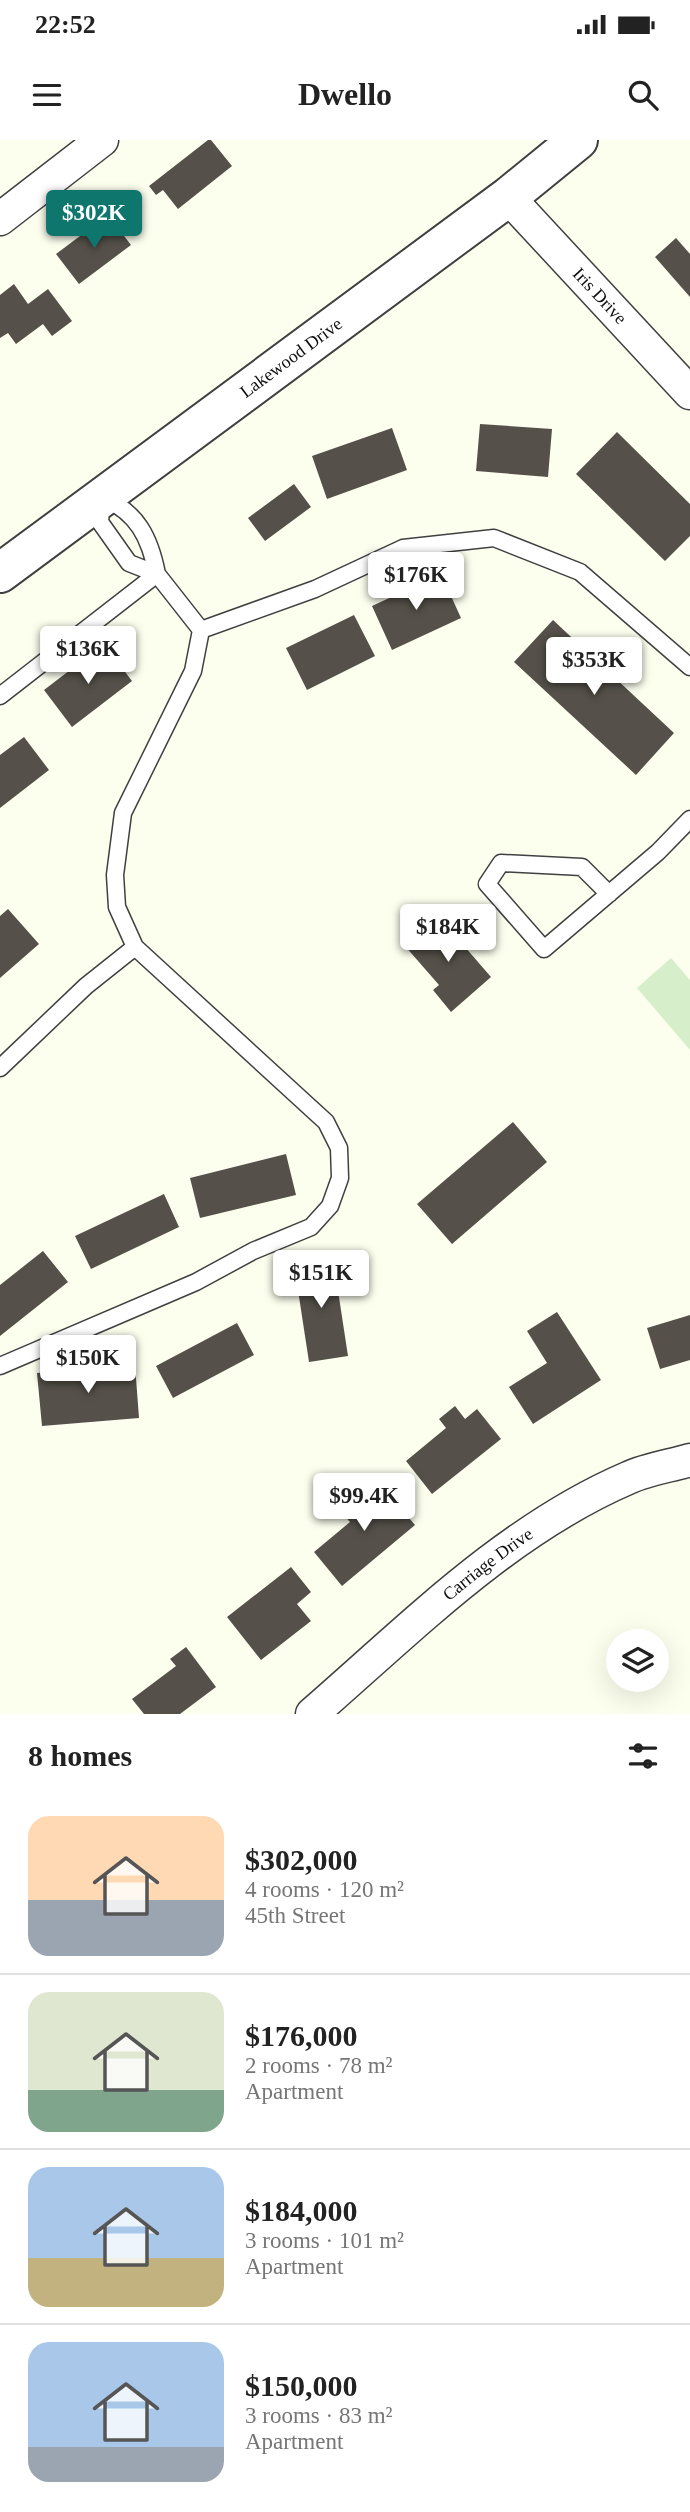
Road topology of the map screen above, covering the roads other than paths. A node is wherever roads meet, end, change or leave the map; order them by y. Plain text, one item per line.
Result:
1 (102, 140) edge
2 (578, 140) edge
3 (508, 197) junction
4 (0, 219) edge
5 (690, 393) edge
6 (102, 498) junction
7 (0, 572) edge
8 (156, 574) junction
9 (201, 631) junction
10 (690, 667) edge
11 (0, 696) edge
12 (690, 819) edge
13 (609, 894) junction
14 (135, 947) junction
15 (0, 1068) edge
16 (0, 1366) edge
17 (690, 1460) edge
18 (312, 1714) edge

1 - 4 street
2 - 3 street, Lakewood Drive
3 - 5 street, Iris Drive
3 - 6 street, Lakewood Drive
6 - 7 street, Lakewood Drive
6 - 8 lane
6 - 8 lane
8 - 9 lane
8 - 11 lane
9 - 10 lane
9 - 14 lane
12 - 13 lane
13 - 13 lane
14 - 15 lane
14 - 16 lane
17 - 18 street, Carriage Drive

